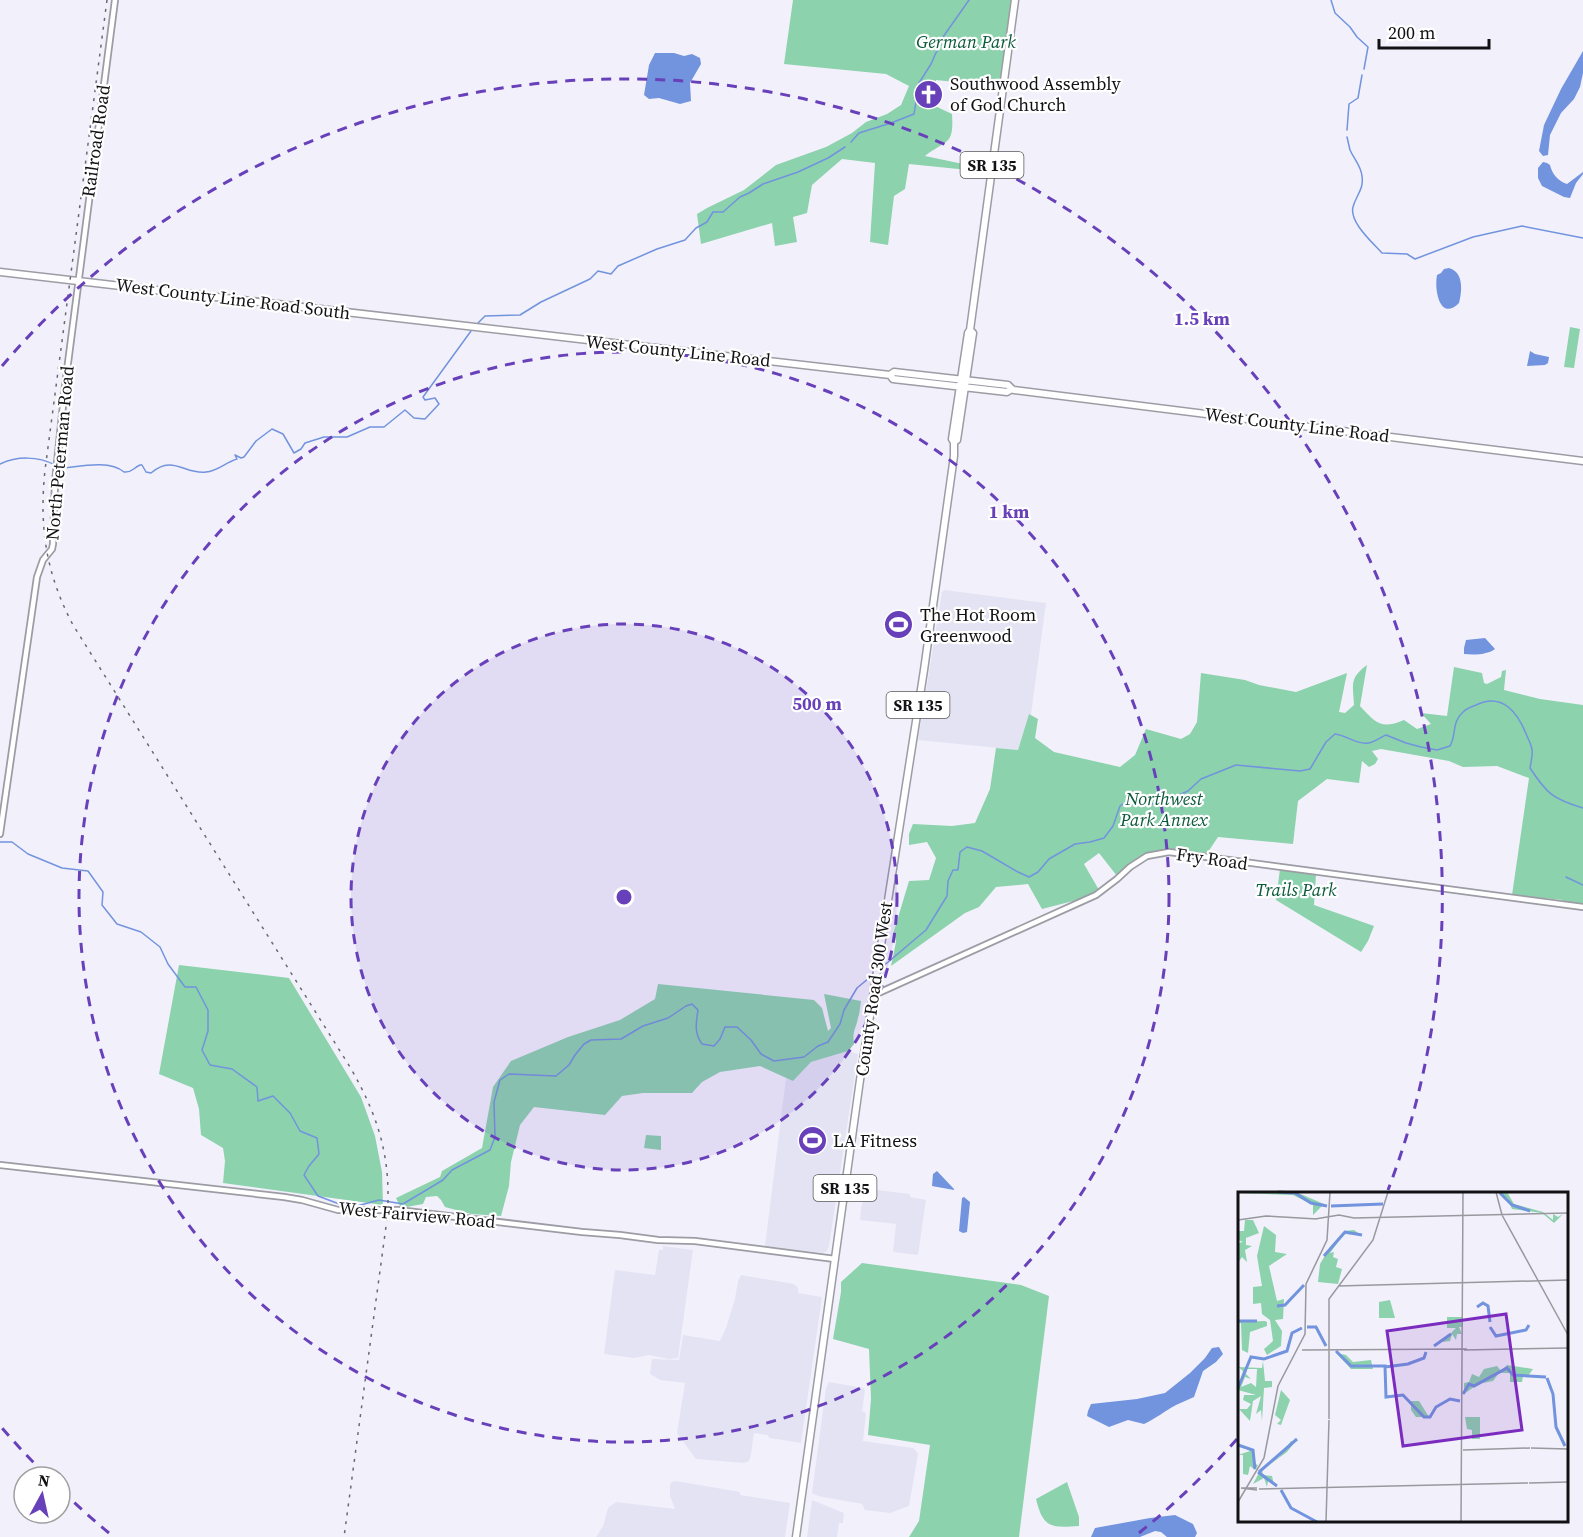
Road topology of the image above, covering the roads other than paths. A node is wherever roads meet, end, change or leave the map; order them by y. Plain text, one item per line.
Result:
1 (115, 0) edge
2 (1015, 0) edge
3 (0, 273) edge
4 (78, 281) junction
5 (465, 327) joint
6 (963, 383) junction
7 (1583, 461) edge
8 (0, 834) edge
9 (1583, 907) edge
10 (874, 994) junction
11 (0, 1165) edge
12 (835, 1259) junction
13 (796, 1537) edge

1 - 4 street, Railroad Road
2 - 6 main road, SR 135
3 - 4 main road, West County Line Road South
4 - 5 main road, West County Line Road South
4 - 8 street, North Peterman Road
5 - 6 main road, West County Line Road
6 - 7 main road, West County Line Road
6 - 10 main road, County Road 300 West / SR 135
9 - 10 street, Fry Road
10 - 12 main road, County Road 300 West / SR 135
11 - 12 street, West Fairview Road
12 - 13 main road, County Road 300 West / SR 135

